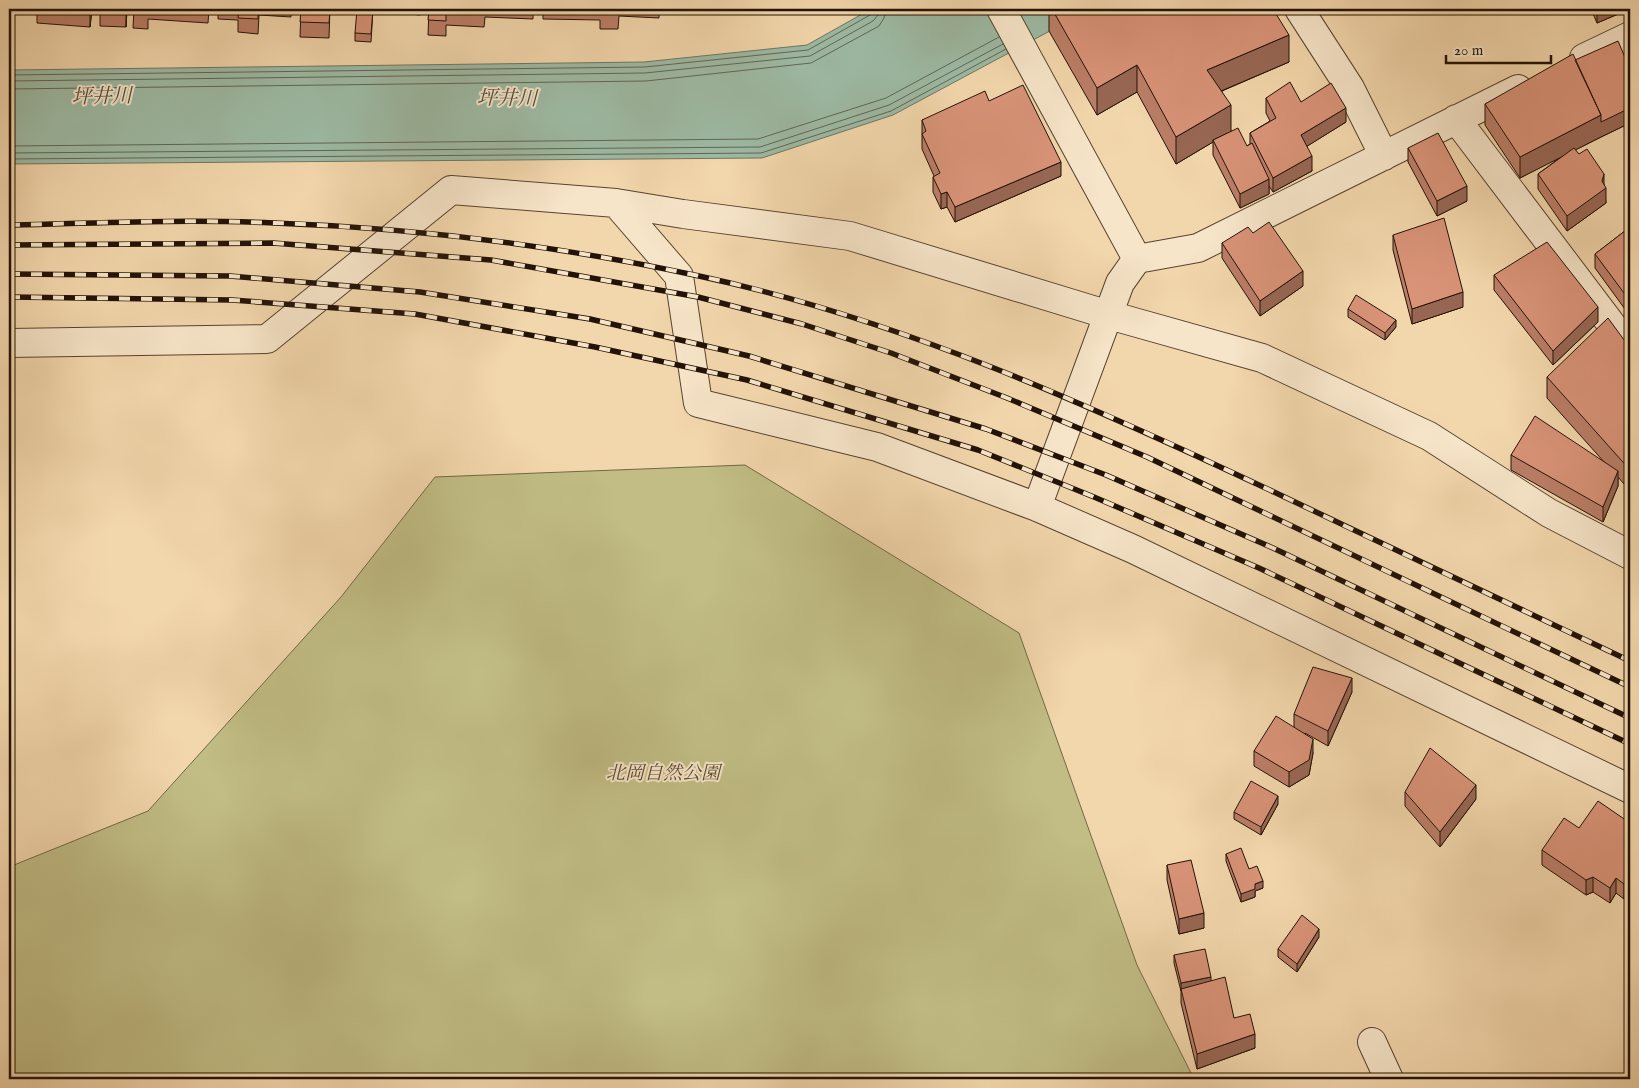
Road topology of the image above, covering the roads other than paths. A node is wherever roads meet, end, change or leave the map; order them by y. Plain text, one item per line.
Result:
1 (1001, 9) edge
2 (1299, 9) edge
3 (1630, 36) edge
4 (1456, 119) junction
5 (1384, 156) junction
6 (616, 203) junction
7 (1137, 259) junction
8 (1108, 315) junction
9 (9, 344) edge
10 (1630, 349) edge
11 (1037, 507) junction
12 (1630, 554) edge
13 (1630, 789) edge
14 (1372, 1042) dead end
15 (1389, 1079) edge

1 - 7 street
2 - 5 street
3 - 4 street
4 - 5 street
4 - 10 street
5 - 7 street
6 - 8 street
6 - 9 street
6 - 11 street
7 - 8 street
8 - 11 street
8 - 12 street
11 - 13 street
14 - 15 street

